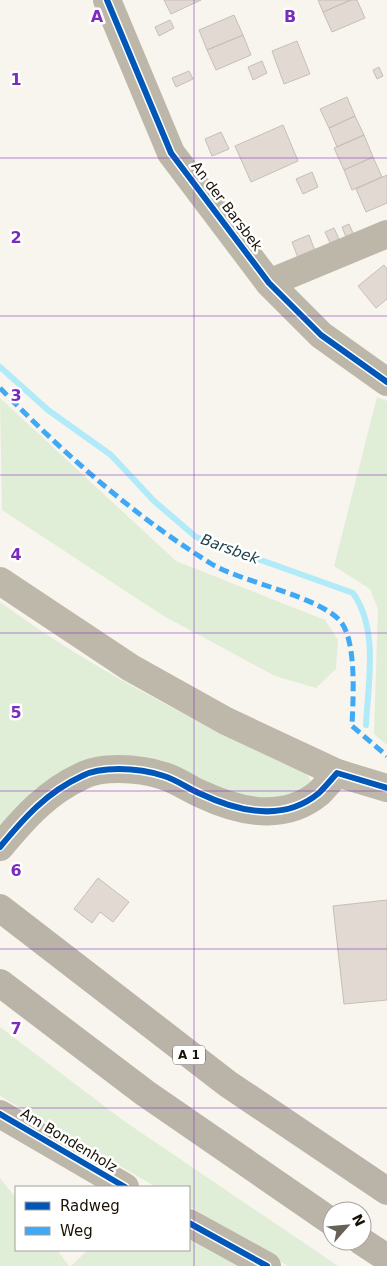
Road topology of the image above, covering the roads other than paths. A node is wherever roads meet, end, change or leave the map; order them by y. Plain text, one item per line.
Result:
1 (107, 0) edge
2 (387, 234) edge
3 (269, 283) junction
4 (387, 382) edge
5 (0, 581) edge
6 (337, 773) junction
7 (387, 788) edge
8 (0, 847) edge
9 (0, 908) edge
10 (0, 983) edge
11 (0, 1114) edge
12 (123, 1186) edge
13 (387, 1191) edge
14 (322, 1215) edge
15 (190, 1223) edge
16 (372, 1248) edge
17 (387, 1258) edge
18 (267, 1266) edge

1 - 3 street, An der Barsbek
2 - 3 street
3 - 4 street, An der Barsbek
5 - 6 main road
6 - 7 main road
6 - 8 street
9 - 13 highway, A 1
10 - 14 highway
11 - 12 street, Am Bondenholz
15 - 18 street
16 - 17 highway

